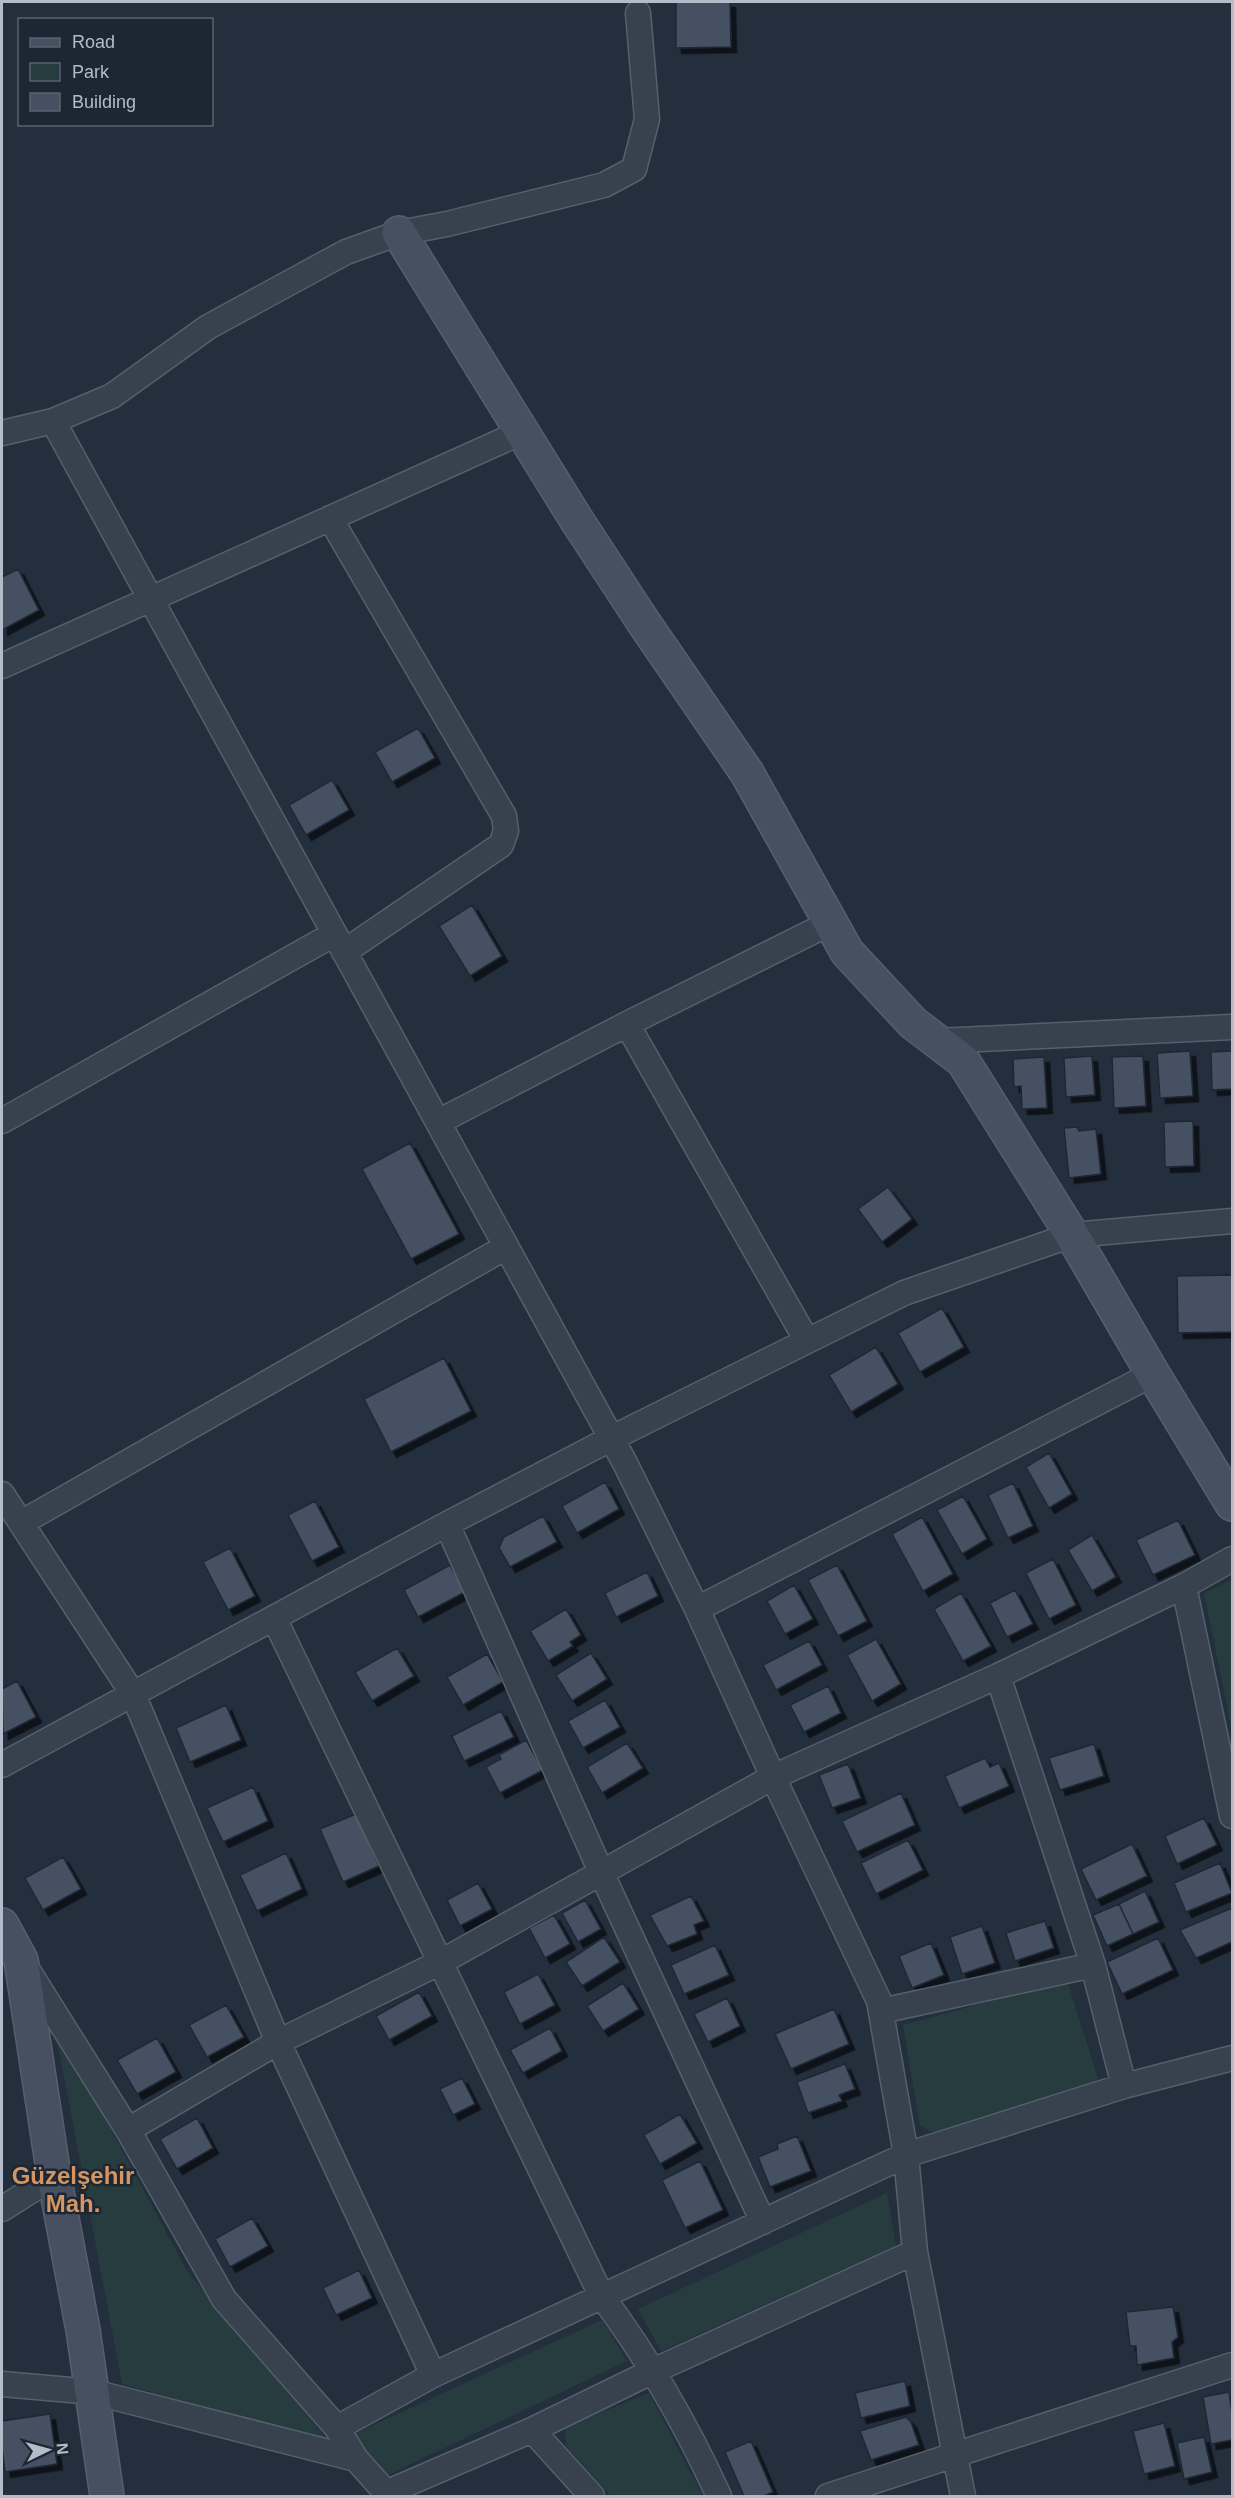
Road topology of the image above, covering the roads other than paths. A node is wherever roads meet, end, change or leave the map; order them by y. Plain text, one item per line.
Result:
1 (638, 13) dead end
2 (399, 234) junction
3 (53, 421) junction
4 (522, 432) junction
5 (2, 433) edge
6 (330, 518) junction
7 (151, 599) junction
8 (2, 666) edge
9 (830, 922) junction
10 (339, 943) junction
11 (627, 1024) junction
12 (1233, 1027) edge
13 (937, 1041) junction
14 (2, 1121) edge
15 (438, 1122) junction
16 (1233, 1221) edge
17 (1072, 1235) junction
18 (506, 1246) junction
19 (807, 1341) junction
20 (1153, 1374) junction
21 (612, 1438) junction
22 (2, 1494) edge
23 (1233, 1504) edge
24 (21, 1523) junction
25 (447, 1524) junction
26 (1233, 1559) edge
27 (1184, 1586) junction
28 (697, 1609) junction
29 (274, 1618) junction
30 (998, 1676) junction
31 (133, 1694) junction
32 (2, 1765) edge
33 (773, 1777) junction
34 (1233, 1816) edge
35 (601, 1872) junction
36 (2, 1925) edge
37 (21, 1960) junction
38 (441, 1962) junction
39 (1093, 1965) junction
40 (881, 2011) junction
41 (279, 2042) junction
42 (1233, 2058) edge
43 (1124, 2086) junction
44 (128, 2130) junction
45 (906, 2155) junction
46 (54, 2176) junction
47 (2, 2209) edge
48 (763, 2222) junction
49 (915, 2252) junction
50 (601, 2295) junction
51 (1233, 2365) edge
52 (653, 2371) junction
53 (433, 2375) junction
54 (2, 2384) edge
55 (93, 2392) junction
56 (337, 2428) junction
57 (532, 2430) junction
58 (954, 2456) junction
59 (356, 2459) junction
60 (388, 2494) edge
61 (107, 2496) edge
62 (592, 2496) edge
63 (719, 2496) edge
64 (828, 2496) edge
65 (963, 2496) edge

1 - 2 street
2 - 3 street
2 - 4 street
3 - 5 street
3 - 7 street
4 - 6 street
4 - 9 street
6 - 7 street
6 - 10 street
7 - 8 street
7 - 10 street
9 - 11 street
9 - 13 street
10 - 14 street
10 - 15 street
11 - 15 street
11 - 19 street
12 - 13 street
13 - 17 street
15 - 18 street
16 - 17 street
17 - 19 street
17 - 20 street
18 - 21 street
18 - 24 street
19 - 21 street
20 - 23 street
20 - 28 street
21 - 25 street
21 - 28 street
22 - 24 street
24 - 31 street
25 - 29 street
25 - 35 street
26 - 27 street
27 - 30 street
27 - 34 street
28 - 33 street
29 - 31 street
29 - 38 street
30 - 33 street
30 - 39 street
31 - 32 street
31 - 41 street
33 - 35 street
33 - 40 street
35 - 38 street
35 - 48 street
36 - 37 street
37 - 44 street
37 - 46 street
38 - 41 street
38 - 50 street
39 - 40 street
39 - 43 street
40 - 45 street
41 - 44 street
41 - 53 street
42 - 43 street
43 - 45 street
44 - 56 street
45 - 48 street
45 - 49 street
46 - 47 street
46 - 55 street
48 - 50 street
49 - 52 street
49 - 58 street
50 - 52 street
50 - 53 street
51 - 58 street
52 - 57 street
52 - 63 street
53 - 56 street
54 - 55 street
55 - 59 street
55 - 61 street
56 - 59 street
57 - 60 street
57 - 62 street
58 - 64 street
58 - 65 street
59 - 60 street

